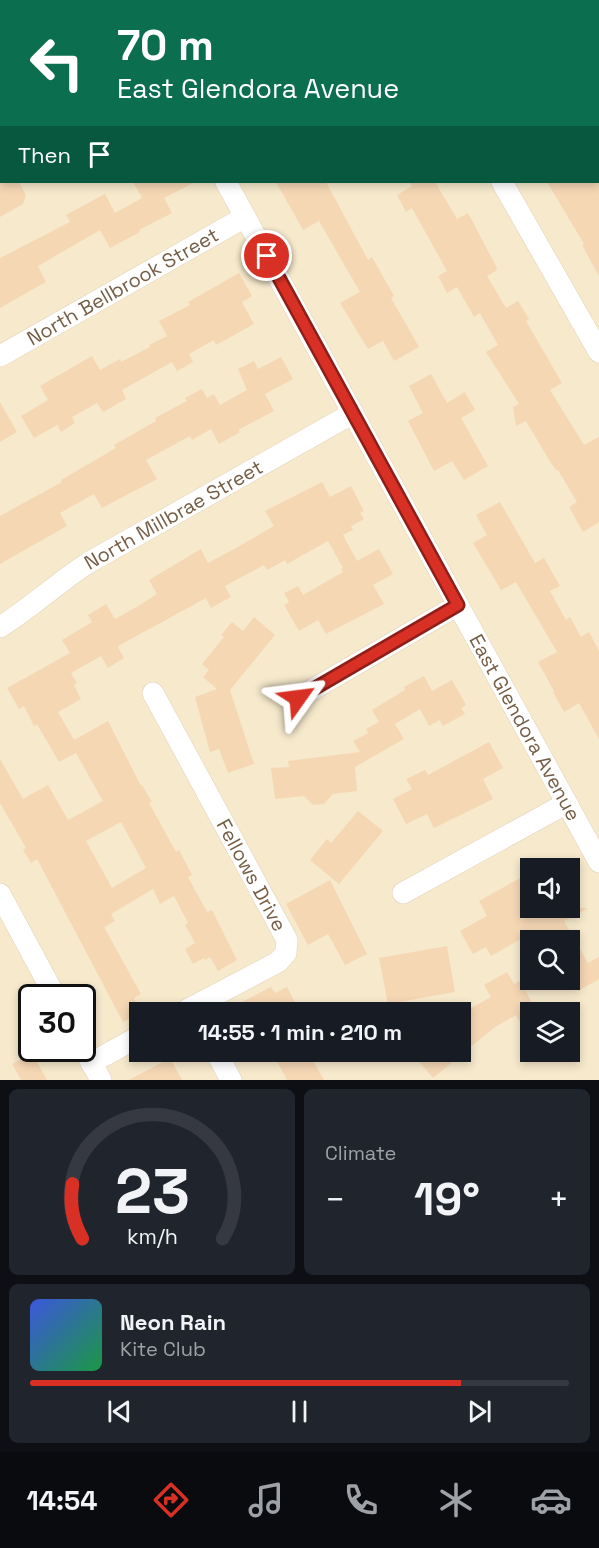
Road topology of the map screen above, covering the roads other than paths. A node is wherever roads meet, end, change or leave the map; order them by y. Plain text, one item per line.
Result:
1 (227, 183) edge
2 (503, 183) edge
3 (245, 217) junction
4 (599, 352) edge
5 (0, 356) edge
6 (353, 413) junction
7 (458, 605) junction
8 (0, 627) edge
9 (153, 693) dead end
10 (298, 698) dead end
11 (567, 803) junction
12 (599, 862) edge
13 (403, 893) dead end
14 (0, 894) edge
15 (48, 984) edge
16 (202, 1002) edge
17 (129, 1042) edge
18 (221, 1062) edge
19 (92, 1063) edge
20 (231, 1080) edge

1 - 3 street, East Glendora Avenue
2 - 4 street
3 - 5 street, North Bellbrook Street
3 - 6 street, East Glendora Avenue
6 - 7 street, East Glendora Avenue
6 - 8 street, North Millbrae Street
7 - 10 street
7 - 11 street, East Glendora Avenue
9 - 16 street, Fellows Drive
11 - 12 street, East Glendora Avenue
11 - 13 street
14 - 15 street
17 - 19 street
18 - 20 street

